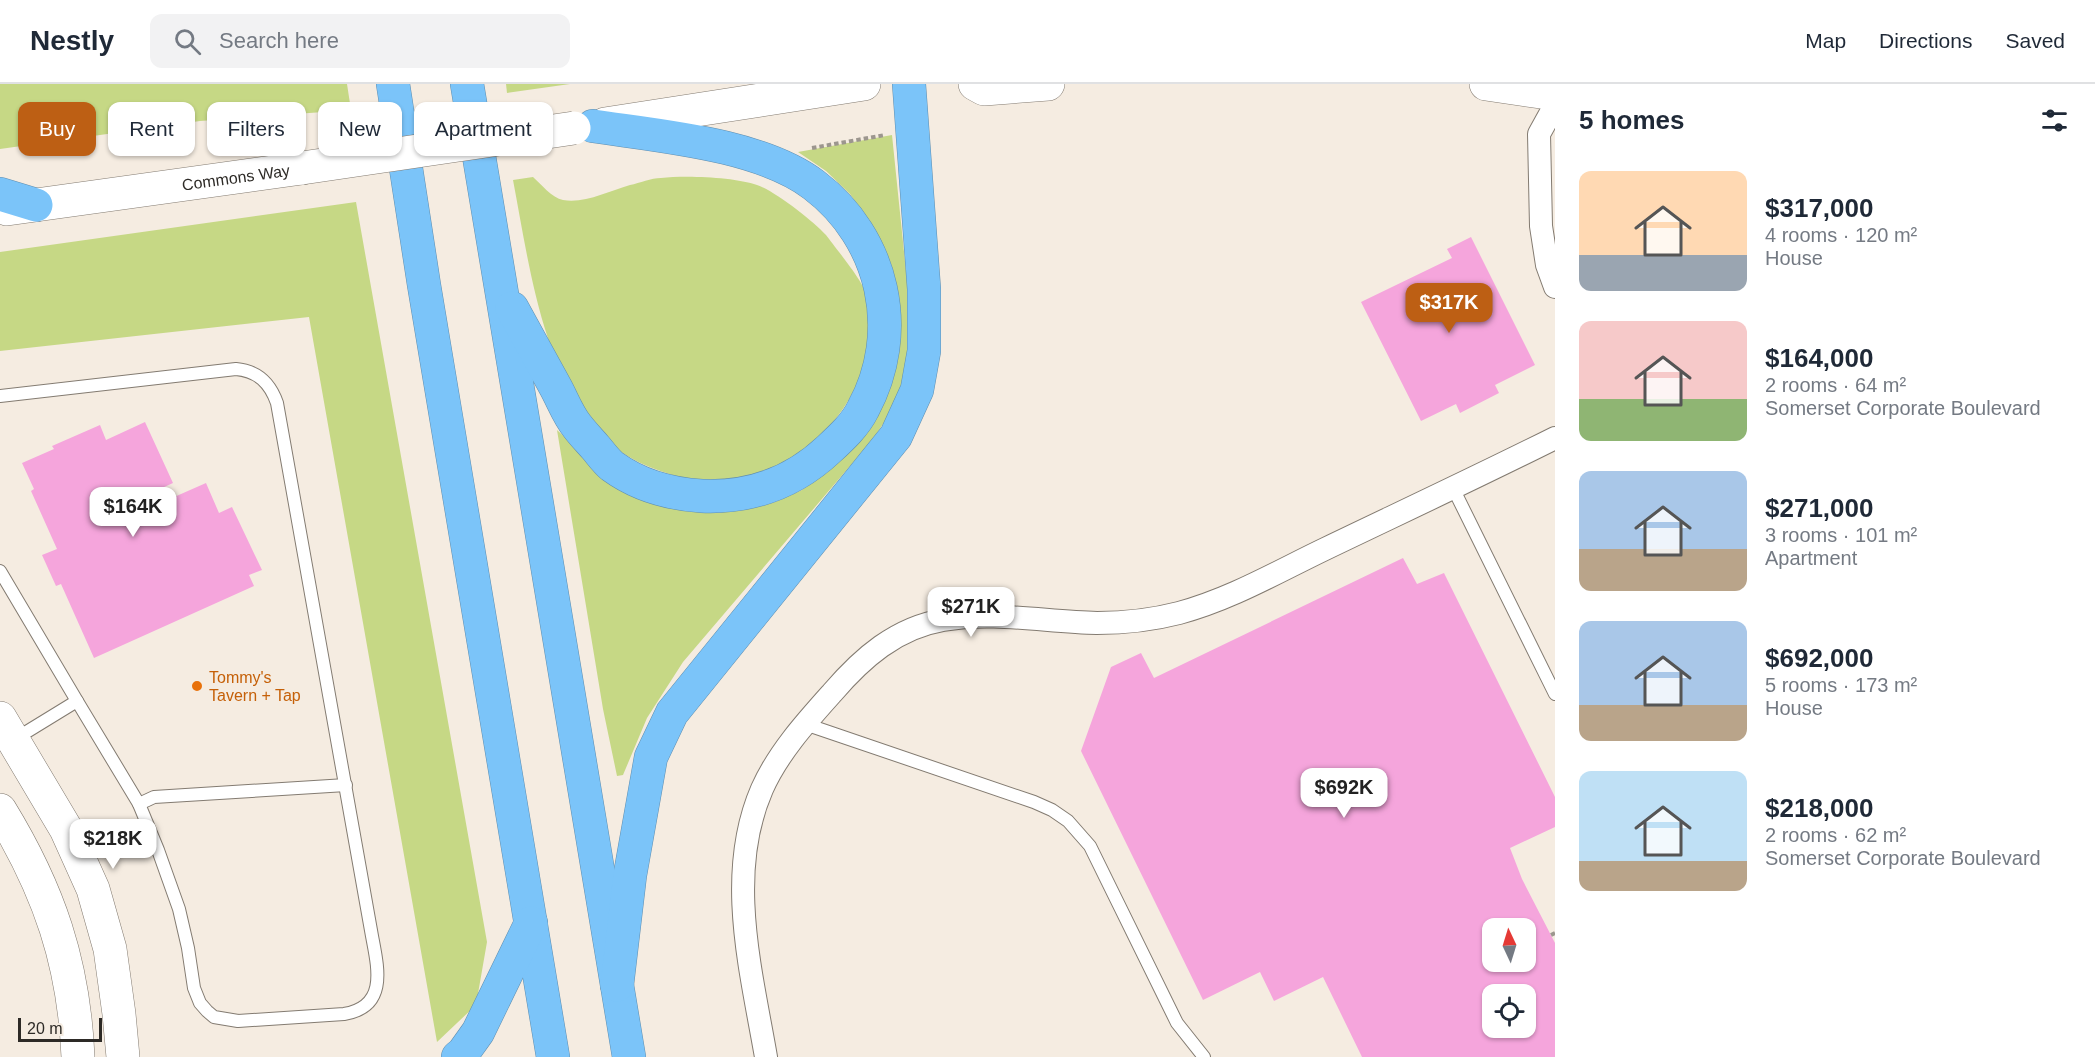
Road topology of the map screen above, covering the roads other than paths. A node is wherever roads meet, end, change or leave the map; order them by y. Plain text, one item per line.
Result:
1 (467, 84) edge
2 (864, 84) edge
3 (909, 84) edge
4 (975, 84) edge
5 (1048, 84) edge
6 (1486, 84) edge
7 (392, 90) edge
8 (1555, 94) edge
9 (1555, 105) edge
10 (584, 127) junction
11 (0, 194) edge
12 (36, 205) junction
13 (0, 210) edge
14 (499, 284) junction
15 (1555, 287) edge
16 (0, 396) edge
17 (1555, 438) edge
18 (1453, 488) junction
19 (0, 571) edge
20 (1555, 694) edge
21 (77, 701) junction
22 (805, 724) junction
23 (5, 735) edge
24 (346, 785) junction
25 (139, 804) junction
26 (0, 810) edge
27 (531, 923) junction
28 (617, 985) junction
29 (78, 1057) edge
30 (123, 1057) edge
31 (458, 1057) edge
32 (553, 1057) edge
33 (629, 1057) edge
34 (766, 1057) edge
35 (1204, 1057) edge

1 - 14 highway
2 - 10 street, Commons Way
3 - 28 highway
4 - 5 street
6 - 8 street
7 - 27 highway
9 - 15 street
10 - 12 street, Commons Way, bridge
10 - 14 highway
11 - 12 highway
12 - 13 street, Commons Way
14 - 28 highway
16 - 24 lane
17 - 18 street
18 - 20 lane
18 - 22 street
19 - 21 lane
21 - 23 lane
21 - 25 lane
22 - 34 street
22 - 35 lane
23 - 30 street
24 - 25 lane
24 - 25 lane
26 - 29 street
27 - 31 highway
27 - 32 highway
28 - 33 highway

